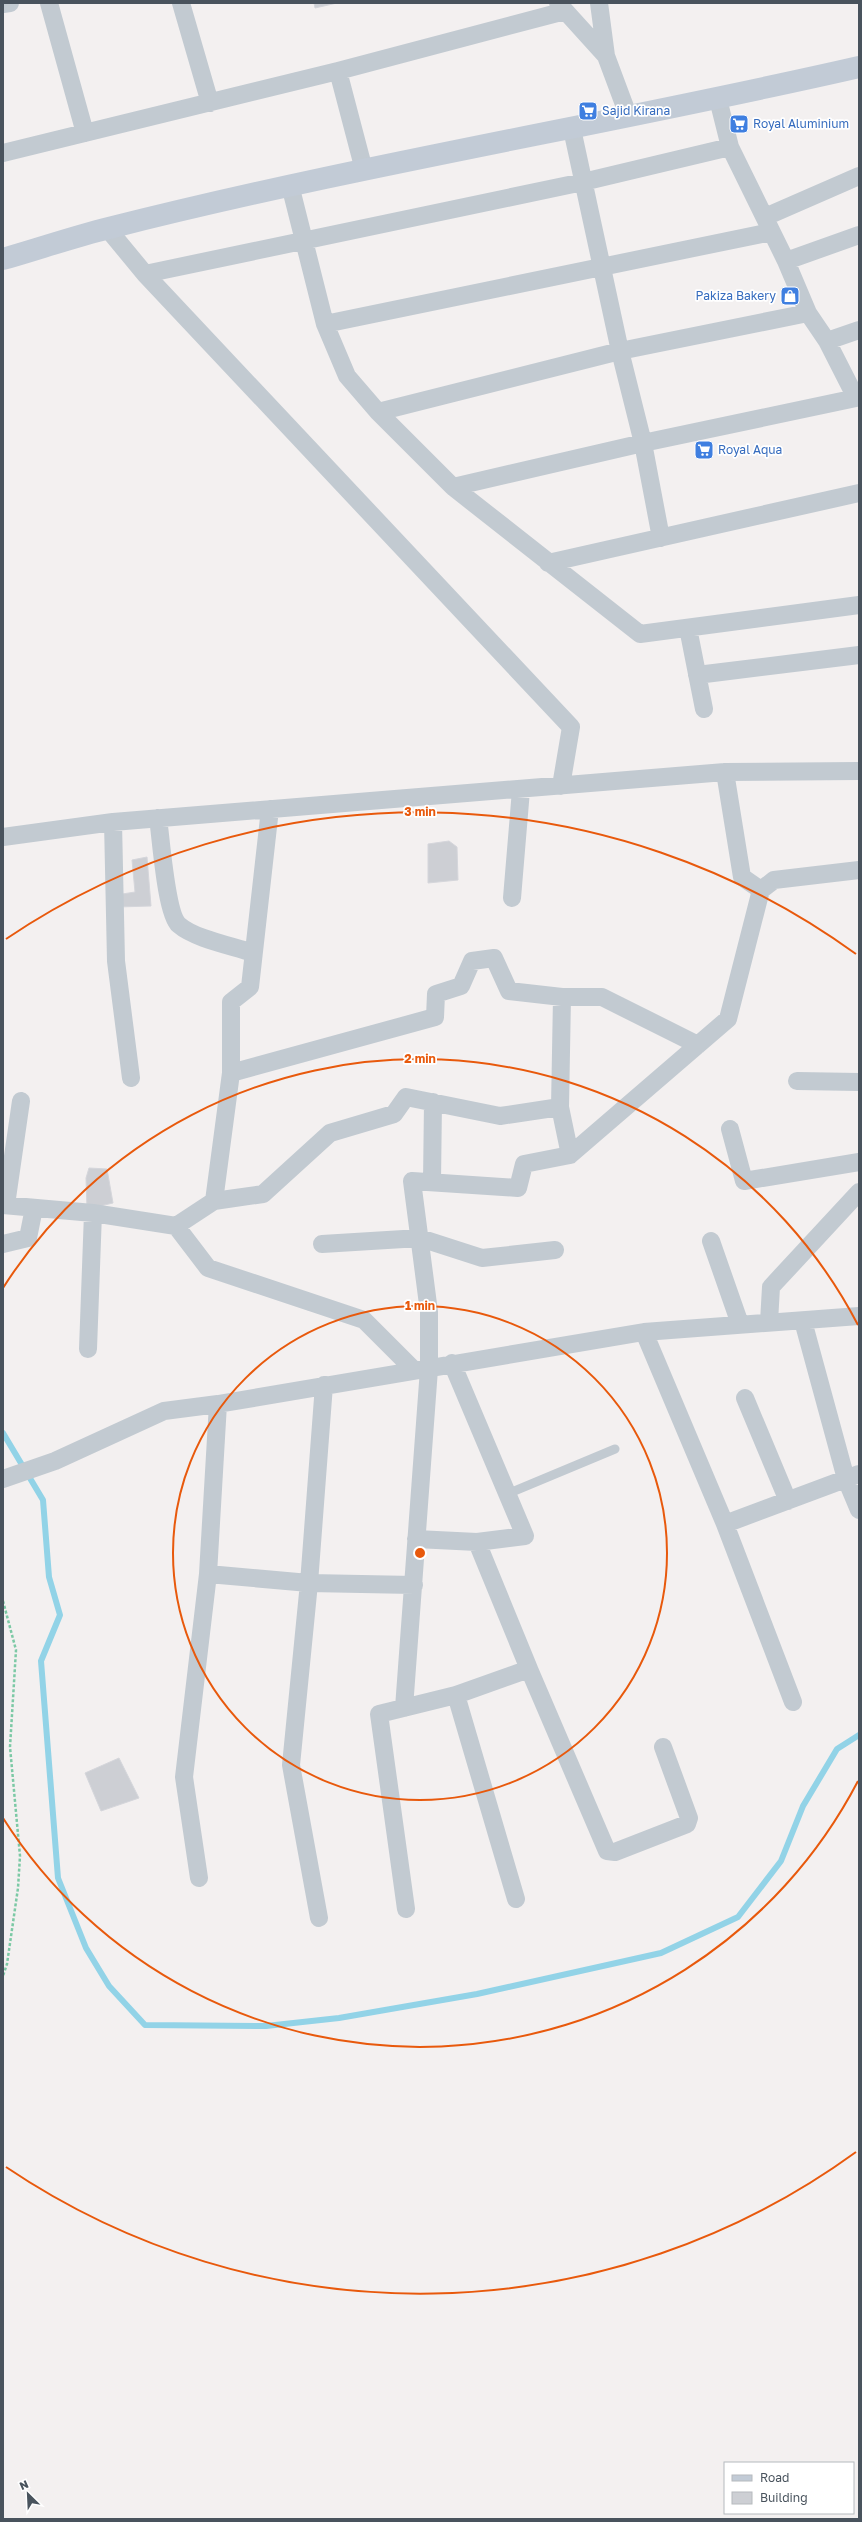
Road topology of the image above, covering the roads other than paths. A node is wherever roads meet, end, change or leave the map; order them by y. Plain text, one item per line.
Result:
1 (10, 3) edge
2 (49, 3) edge
3 (181, 3) edge
4 (599, 3) edge
5 (3, 4) edge
6 (561, 7) edge
7 (606, 56) junction
8 (859, 67) edge
9 (338, 72) junction
10 (718, 99) junction
11 (210, 103) junction
12 (628, 115) junction
13 (572, 129) junction
14 (85, 134) junction
15 (730, 147) junction
16 (3, 153) edge
17 (364, 170) junction
18 (859, 176) edge
19 (583, 182) junction
20 (290, 185) junction
21 (768, 225) junction
22 (107, 228) junction
23 (859, 235) edge
24 (305, 241) junction
25 (3, 259) edge
26 (786, 261) junction
27 (602, 266) junction
28 (145, 274) junction
29 (808, 313) junction
30 (325, 324) junction
31 (859, 330) edge
32 (827, 341) junction
33 (620, 351) junction
34 (378, 412) junction
35 (643, 443) junction
36 (453, 487) junction
37 (859, 493) edge
38 (661, 538) junction
39 (548, 563) junction
40 (859, 605) edge
41 (688, 628) junction
42 (859, 655) edge
43 (697, 675) junction
44 (704, 709) dead end
45 (725, 772) junction
46 (859, 772) edge
47 (561, 786) junction
48 (521, 790) junction
49 (270, 809) junction
50 (158, 818) junction
51 (113, 822) junction
52 (3, 837) edge
53 (859, 870) edge
54 (761, 890) junction
55 (512, 898) dead end
56 (253, 953) junction
57 (562, 997) junction
58 (698, 1045) junction
59 (231, 1073) junction
60 (131, 1078) dead end
61 (797, 1081) dead end
62 (859, 1082) edge
63 (21, 1101) dead end
64 (432, 1102) junction
65 (560, 1107) junction
66 (730, 1129) dead end
67 (570, 1155) junction
68 (859, 1162) edge
69 (432, 1182) junction
70 (859, 1192) edge
71 (214, 1201) junction
72 (5, 1205) edge
73 (34, 1208) junction
74 (93, 1213) junction
75 (176, 1226) junction
76 (420, 1238) junction
77 (711, 1241) dead end
78 (3, 1244) edge
79 (322, 1244) dead end
80 (555, 1250) dead end
81 (859, 1316) edge
82 (803, 1321) junction
83 (769, 1322) junction
84 (740, 1324) junction
85 (644, 1332) junction
86 (88, 1349) dead end
87 (452, 1363) junction
88 (422, 1369) junction
89 (324, 1385) junction
90 (745, 1398) dead end
91 (218, 1404) junction
92 (614, 1450) dead end
93 (853, 1477) edge
94 (7, 1478) edge
95 (507, 1494) junction
96 (788, 1501) junction
97 (859, 1510) edge
98 (725, 1524) junction
99 (416, 1539) junction
100 (477, 1542) junction
101 (208, 1574) junction
102 (309, 1583) junction
103 (414, 1585) junction
104 (530, 1669) junction
105 (456, 1696) junction
106 (793, 1702) dead end
107 (404, 1708) junction
108 (663, 1747) dead end
109 (199, 1878) dead end
110 (516, 1899) dead end
111 (406, 1909) dead end
112 (319, 1918) dead end

1 - 5 street
2 - 14 street
3 - 11 street
4 - 7 street
6 - 7 street
6 - 9 street
7 - 12 street
8 - 10 main road
9 - 11 street
9 - 17 street
10 - 12 main road
10 - 15 street
11 - 14 street
12 - 13 main road
13 - 17 main road
13 - 19 street
14 - 16 street
15 - 19 street
15 - 21 street
17 - 20 main road
18 - 21 street
19 - 24 street
19 - 27 street
20 - 22 main road
20 - 24 street
21 - 26 street
21 - 27 street
22 - 25 main road
22 - 28 street
23 - 26 street
24 - 28 street
24 - 30 street
26 - 29 street
27 - 30 street
27 - 33 street
28 - 47 street
29 - 32 street
29 - 33 street
30 - 34 street
31 - 32 street
32 - 35 street
33 - 34 street
33 - 35 street
34 - 36 street
35 - 36 street
35 - 38 street
36 - 39 street
37 - 38 street
38 - 39 street
39 - 41 street
40 - 41 street
41 - 43 street
42 - 43 street
43 - 44 street
45 - 46 street
45 - 47 street
45 - 54 street
47 - 48 street
48 - 49 street
48 - 55 street
49 - 50 street
49 - 56 street
50 - 51 street
50 - 56 street
51 - 52 street
51 - 60 street
53 - 54 street
54 - 58 street
56 - 59 street
57 - 58 street
57 - 59 street
57 - 65 street
58 - 67 street
59 - 71 street
61 - 62 street
63 - 72 street
64 - 65 street
64 - 69 street
64 - 71 street
65 - 67 street
66 - 68 street
67 - 69 street
69 - 76 street
70 - 83 street
71 - 75 street
72 - 73 street
73 - 74 street
73 - 78 street
74 - 75 street
74 - 86 street
75 - 88 street
76 - 79 street
76 - 80 street
76 - 88 street
77 - 84 street
81 - 82 street
82 - 83 street
82 - 93 street
83 - 84 street
84 - 85 street
85 - 87 street
85 - 98 street
87 - 88 street
87 - 95 street
88 - 89 street
88 - 99 street
89 - 91 street
89 - 102 street
90 - 96 street
91 - 94 street
91 - 101 street
92 - 95 lane
93 - 96 street
93 - 97 street
95 - 100 street
96 - 98 street
98 - 106 street
99 - 100 street
99 - 103 street
100 - 104 street
101 - 102 street
101 - 109 street
102 - 103 street
102 - 112 street
103 - 107 street
104 - 105 street
104 - 108 street
105 - 107 street
105 - 110 street
107 - 111 street

